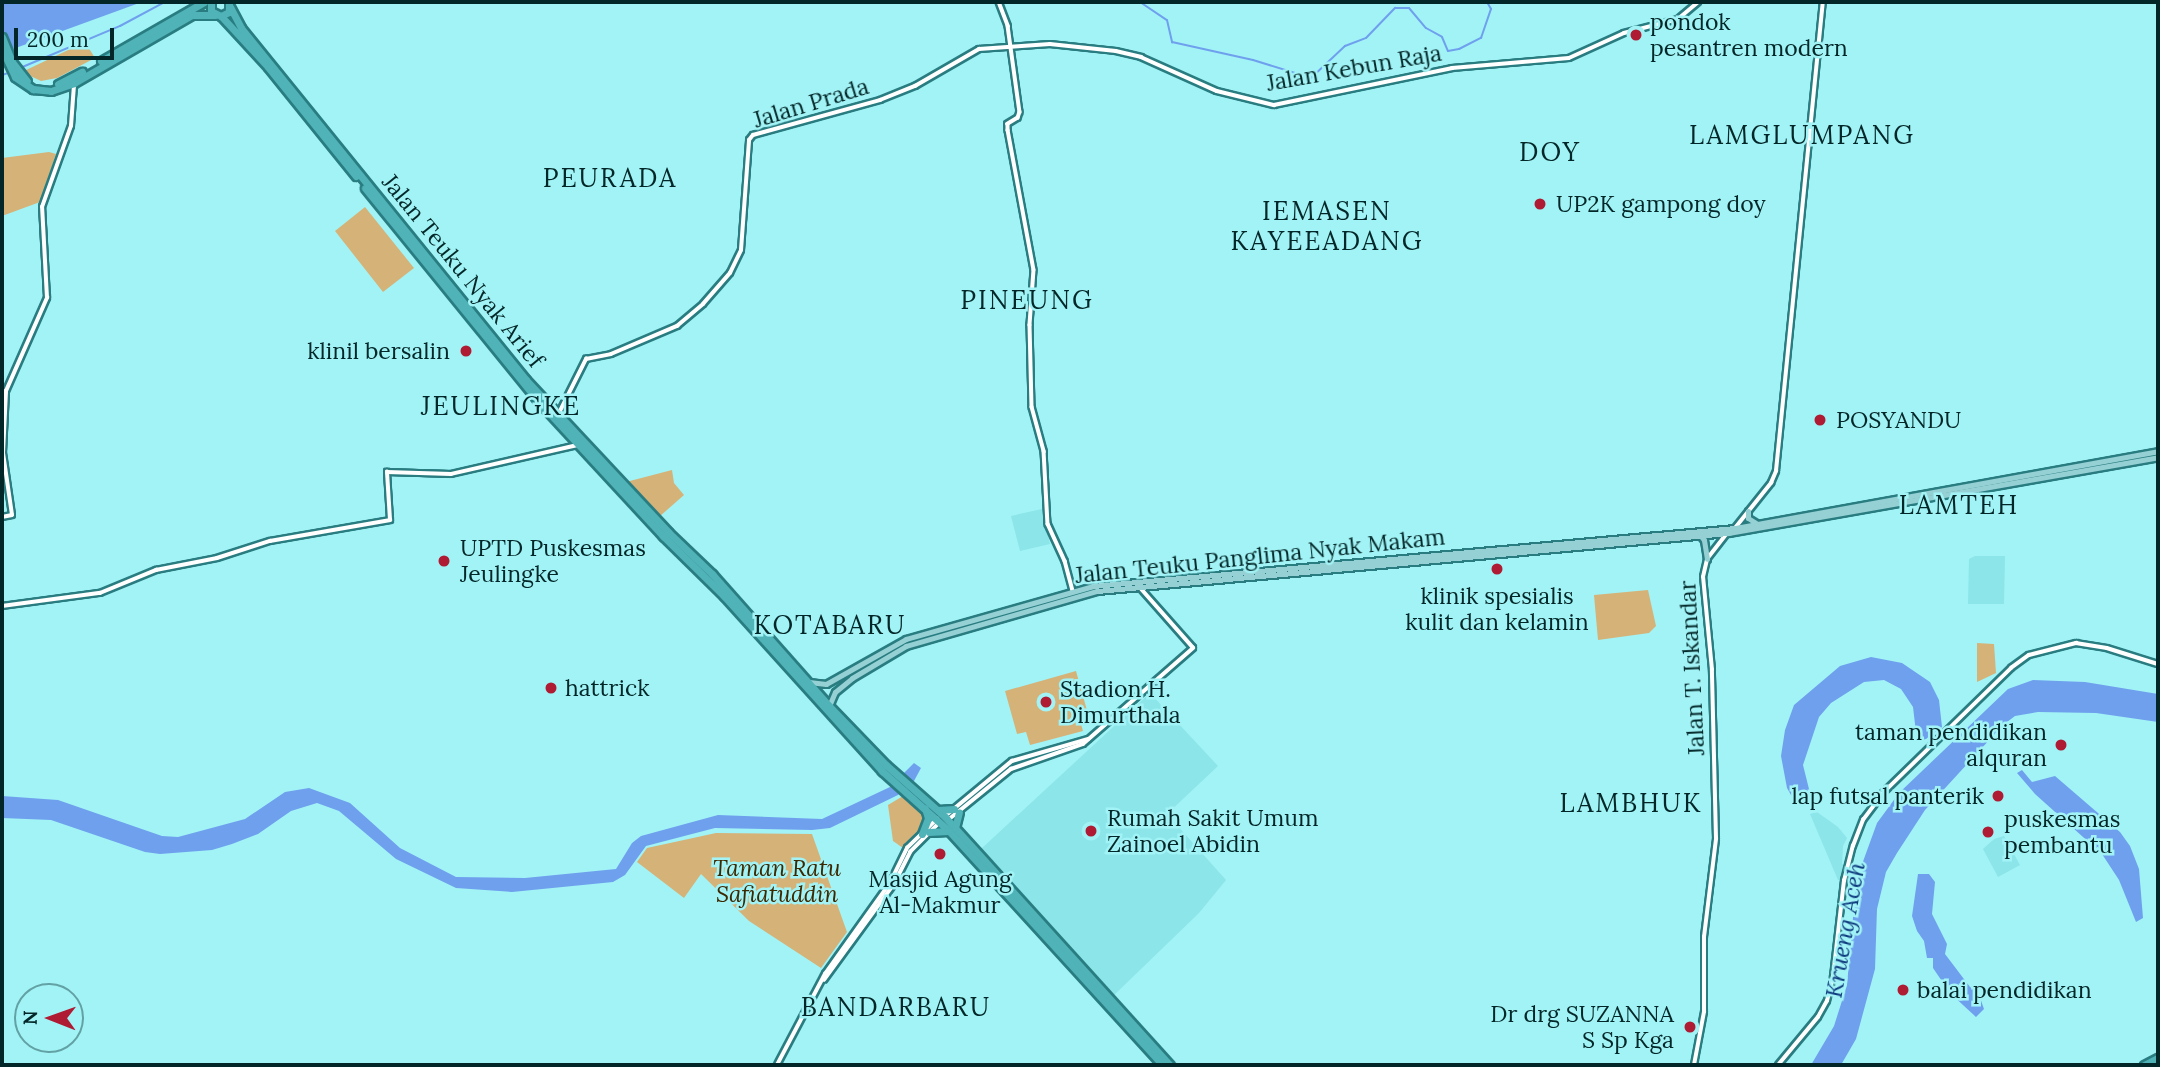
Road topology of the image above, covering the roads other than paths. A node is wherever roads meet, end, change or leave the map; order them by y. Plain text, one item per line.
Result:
1 (204, 2) edge
2 (211, 2) edge
3 (999, 2) edge
4 (1698, 2) edge
5 (1823, 2) edge
6 (230, 3) edge
7 (218, 16) junction
8 (2, 37) edge
9 (1012, 46) junction
10 (4, 50) edge
11 (18, 76) junction
12 (74, 83) junction
13 (460, 302) junction
14 (566, 399) junction
15 (552, 408) junction
16 (558, 415) junction
17 (578, 445) junction
18 (2158, 451) edge
19 (2158, 457) edge
20 (2006, 481) junction
21 (1892, 501) junction
22 (1748, 511) junction
23 (2, 517) edge
24 (1756, 523) junction
25 (1735, 528) junction
26 (1728, 533) junction
27 (1700, 535) junction
28 (1649, 537) junction
29 (1706, 559) junction
30 (1293, 570) junction
31 (1159, 585) junction
32 (1139, 587) junction
33 (1073, 591) junction
34 (1153, 599) junction
35 (2, 606) edge
36 (933, 634) junction
37 (773, 648) junction
38 (2158, 664) edge
39 (808, 682) junction
40 (829, 706) junction
41 (1090, 738) junction
42 (1058, 746) junction
43 (1037, 752) junction
44 (1060, 754) junction
45 (1039, 759) junction
46 (1008, 763) junction
47 (1012, 769) junction
48 (892, 775) junction
49 (910, 790) junction
50 (925, 808) junction
51 (938, 810) junction
52 (956, 810) junction
53 (942, 820) junction
54 (952, 829) junction
55 (926, 833) junction
56 (1068, 957) junction
57 (2158, 1058) edge
58 (777, 1065) edge
59 (1163, 1065) edge
60 (1170, 1065) edge
61 (1694, 1065) edge
62 (1778, 1065) edge
63 (2144, 1065) edge

1 - 11 highway
2 - 7 highway
3 - 9 street
4 - 9 street, Jalan Kebun Raja
5 - 22 street, Jalan T. Iskandar
6 - 7 highway
6 - 13 highway, Jalan Teuku Nyak Arief
7 - 12 highway
7 - 13 highway, Jalan Teuku Nyak Arief
8 - 10 highway
9 - 14 street, Jalan Prada
9 - 33 street
10 - 11 highway
11 - 12 highway
12 - 23 street
13 - 15 highway, Jalan Teuku Nyak Arief
13 - 17 highway, Jalan Teuku Nyak Arief
14 - 15 street
14 - 16 street
15 - 16 highway, Jalan Teuku Nyak Arief
16 - 37 highway, Jalan Teuku Nyak Arief
17 - 35 street
17 - 37 highway, Jalan Teuku Nyak Arief
18 - 20 main road
19 - 20 main road
20 - 21 main road
21 - 24 main road, Jalan Teuku Panglima Nyak Makam
21 - 26 main road, Jalan Teuku Panglima Nyak Makam
22 - 24 main road
22 - 25 street, Jalan T. Iskandar
24 - 25 main road, Jalan Teuku Panglima Nyak Makam
25 - 26 street, Jalan T. Iskandar
25 - 28 main road, Jalan Teuku Panglima Nyak Makam
26 - 27 main road, Jalan Teuku Panglima Nyak Makam
26 - 29 street, Jalan T. Iskandar
27 - 28 main road, Jalan Teuku Panglima Nyak Makam
27 - 29 main road
28 - 30 main road, Jalan Teuku Panglima Nyak Makam
29 - 61 street, Jalan T. Iskandar
30 - 31 main road, Jalan Teuku Panglima Nyak Makam
30 - 33 main road, Jalan Teuku Panglima Nyak Makam
31 - 32 main road, Jalan Teuku Panglima Nyak Makam
31 - 34 street
32 - 34 street
32 - 36 main road, Jalan Teuku Panglima Nyak Makam
33 - 36 main road, Jalan Teuku Panglima Nyak Makam
34 - 41 street
36 - 39 main road, Jalan Teuku Panglima Nyak Makam
36 - 40 main road, Jalan Teuku Panglima Nyak Makam
37 - 39 highway, Jalan Teuku Nyak Arief
37 - 48 highway, Jalan Teuku Nyak Arief
38 - 62 street
39 - 40 highway, Jalan Teuku Nyak Arief
40 - 48 highway, Jalan Teuku Nyak Arief
41 - 42 street
41 - 44 street
42 - 43 street
42 - 44 street
43 - 45 street
43 - 46 street
44 - 45 street
45 - 47 street
46 - 47 street
46 - 52 street
47 - 52 street
48 - 49 highway, Jalan Teuku Nyak Arief
49 - 50 highway, Jalan Teuku Nyak Arief
49 - 51 highway, Jalan Teuku Nyak Arief
50 - 53 highway, Jalan Teuku Nyak Arief
50 - 55 highway
51 - 52 highway
51 - 53 highway, Jalan Teuku Nyak Arief
52 - 53 street
52 - 54 highway
53 - 54 highway
53 - 55 street
54 - 55 highway
54 - 56 highway
55 - 58 street
56 - 59 highway
56 - 60 highway
57 - 63 highway

